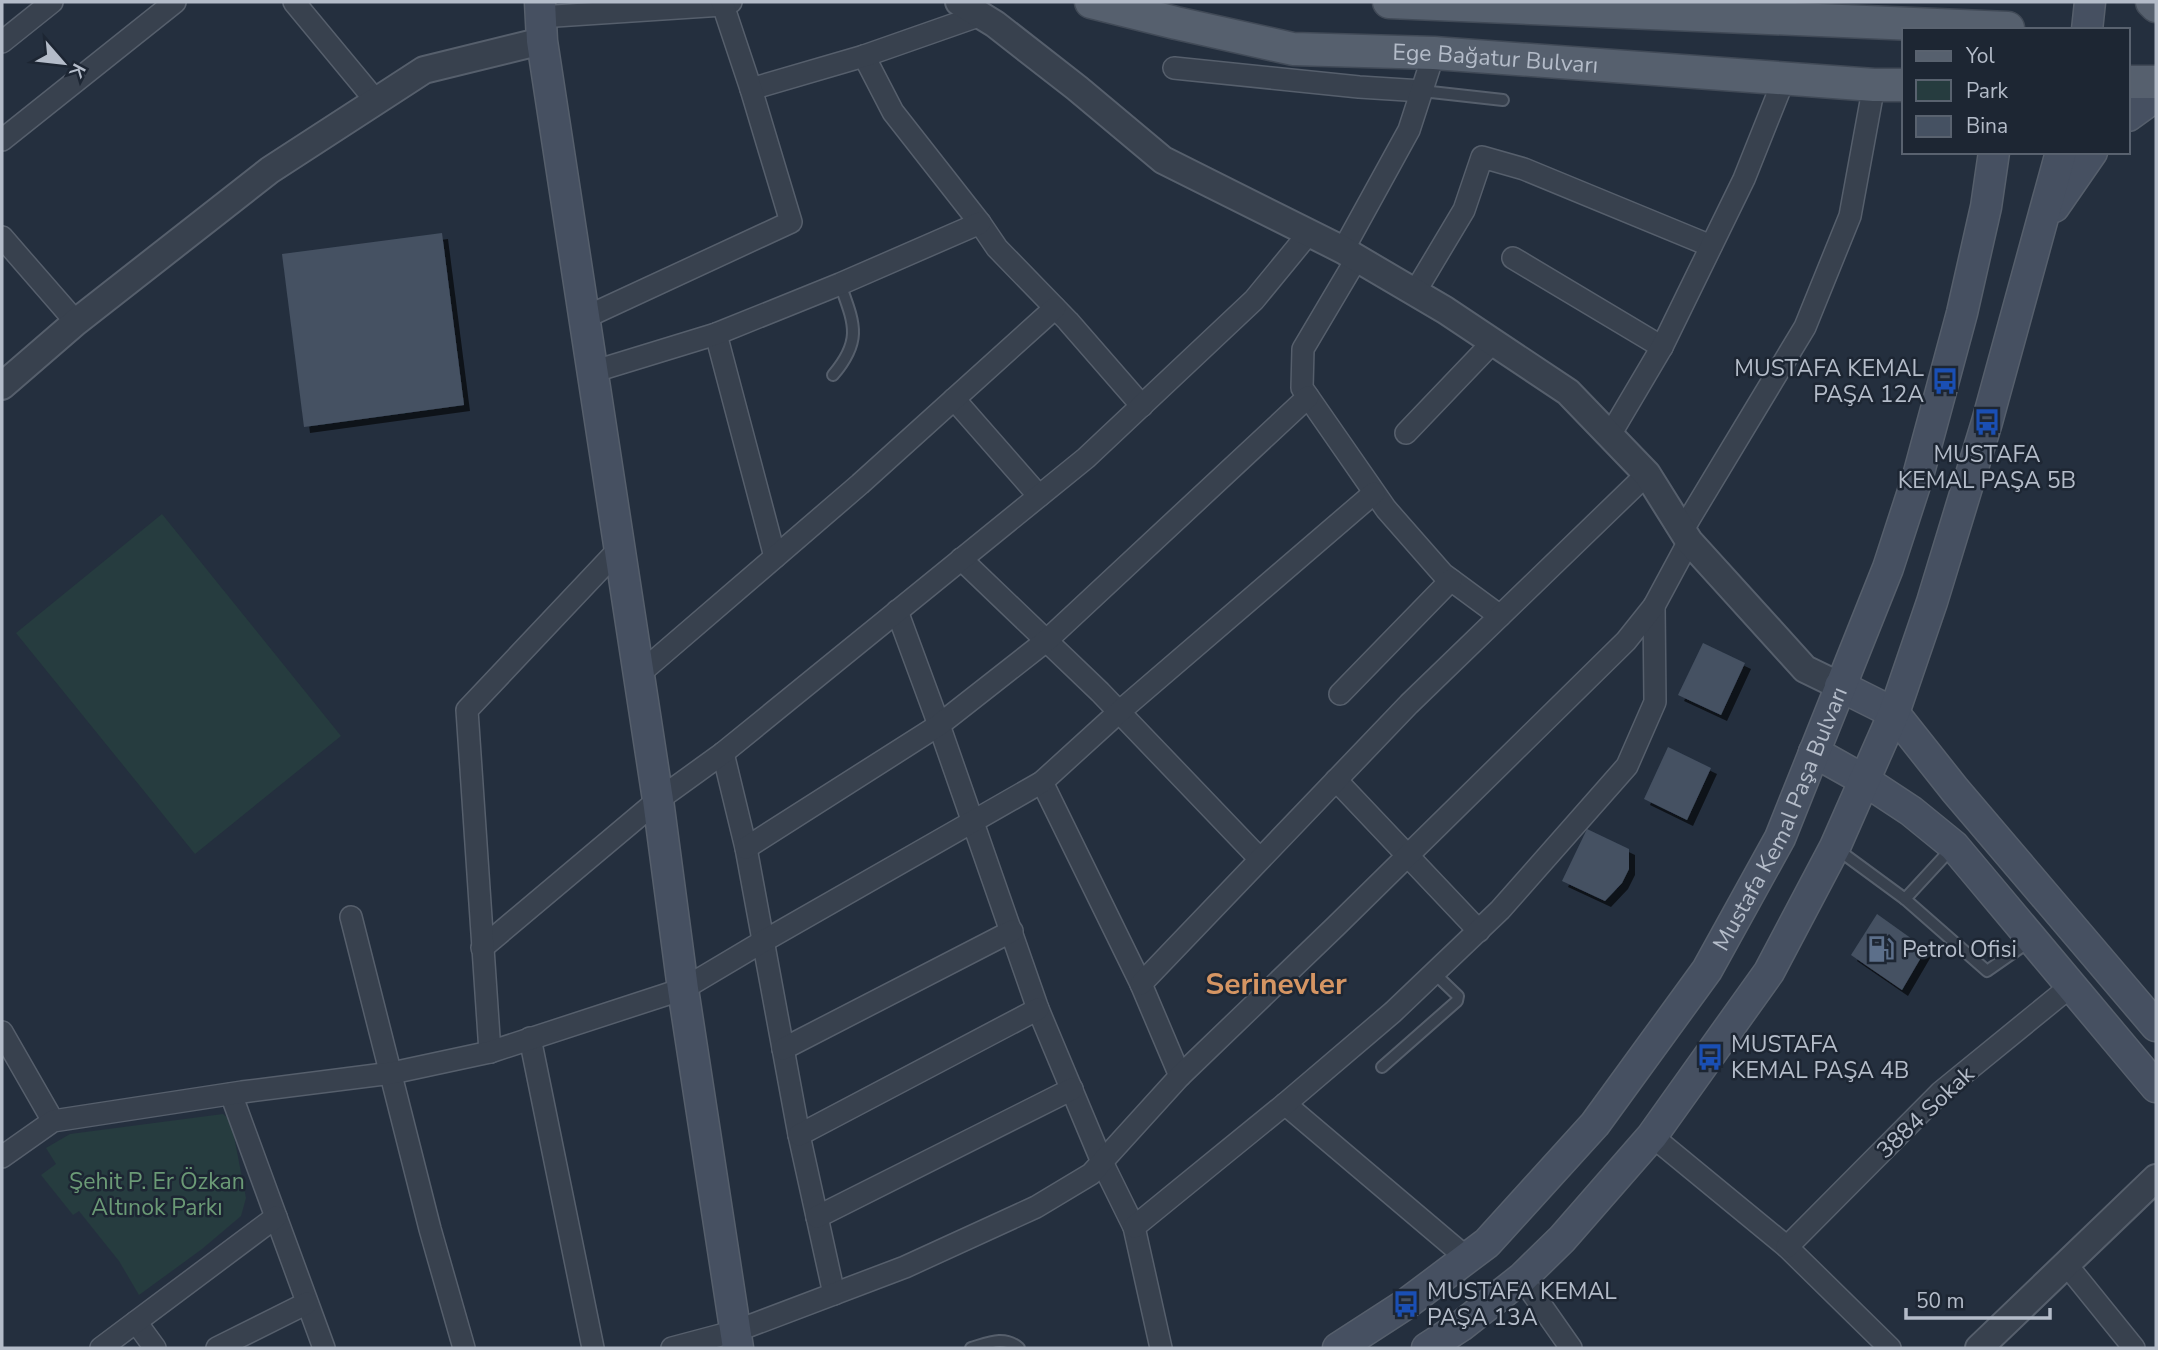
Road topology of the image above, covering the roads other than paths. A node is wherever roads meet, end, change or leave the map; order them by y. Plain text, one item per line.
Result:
1 (52, 2) edge
2 (175, 2) edge
3 (294, 2) edge
4 (1091, 2) edge
5 (1390, 2) edge
6 (2152, 2) edge
7 (725, 3) edge
8 (634, 6) edge
9 (2156, 6) edge
10 (980, 11) edge
11 (541, 20) edge
12 (2009, 20) edge
13 (2, 42) edge
14 (1434, 53) junction
15 (864, 56) junction
16 (1174, 68) dead end
17 (1784, 79) junction
18 (2130, 82) edge
19 (2156, 82) edge
20 (1889, 85) edge
21 (751, 89) junction
22 (1422, 91) junction
23 (2156, 98) edge
24 (1503, 100) dead end
25 (376, 101) junction
26 (2130, 115) edge
27 (2, 141) edge
28 (1994, 154) edge
29 (2060, 154) edge
30 (2091, 154) edge
31 (980, 223) junction
32 (2039, 230) junction
33 (1309, 233) junction
34 (2, 237) edge
35 (1711, 246) junction
36 (1350, 254) junction
37 (1513, 258) dead end
38 (840, 284) junction
39 (1415, 292) junction
40 (1055, 307) junction
41 (584, 318) junction
42 (76, 322) junction
43 (716, 334) junction
44 (1493, 342) junction
45 (1662, 347) junction
46 (592, 372) junction
47 (833, 375) dead end
48 (2, 386) edge
49 (1308, 397) junction
50 (954, 399) junction
51 (1142, 406) junction
52 (1406, 433) dead end
53 (1610, 435) junction
54 (1647, 474) junction
55 (1374, 493) junction
56 (1039, 496) junction
57 (1686, 536) junction
58 (620, 549) junction
59 (775, 557) junction
60 (961, 559) junction
61 (1451, 580) junction
62 (1654, 606) junction
63 (897, 611) junction
64 (1500, 616) junction
65 (1046, 641) junction
66 (638, 675) junction
67 (1840, 686) junction
68 (1340, 694) dead end
69 (1119, 712) junction
70 (1894, 713) junction
71 (939, 725) junction
72 (1814, 752) junction
73 (723, 753) junction
74 (1336, 780) junction
75 (1864, 780) junction
76 (1042, 782) junction
77 (658, 800) junction
78 (973, 822) junction
79 (1955, 846) junction
80 (1835, 847) junction
81 (746, 848) junction
82 (1408, 856) junction
83 (1260, 859) junction
84 (1905, 899) junction
85 (351, 917) dead end
86 (1012, 931) junction
87 (1479, 931) junction
88 (2032, 939) junction
89 (762, 942) junction
90 (482, 948) junction
91 (1434, 973) junction
92 (1141, 984) junction
93 (2071, 986) junction
94 (683, 989) junction
95 (1038, 1009) junction
96 (2156, 1026) edge
97 (2, 1032) edge
98 (530, 1038) junction
99 (783, 1049) junction
100 (490, 1052) junction
101 (1382, 1067) dead end
102 (392, 1073) junction
103 (1180, 1076) junction
104 (2156, 1087) edge
105 (1072, 1089) junction
106 (231, 1094) junction
107 (1285, 1104) junction
108 (54, 1121) junction
109 (799, 1135) junction
110 (1652, 1136) junction
111 (2, 1157) edge
112 (1102, 1162) junction
113 (2156, 1178) edge
114 (276, 1217) junction
115 (817, 1217) junction
116 (1134, 1227) junction
117 (1787, 1247) junction
118 (1468, 1259) junction
119 (2066, 1264) junction
120 (1522, 1278) junction
121 (834, 1294) junction
122 (307, 1303) junction
123 (136, 1322) junction
124 (737, 1340) edge
125 (101, 1348) edge
126 (155, 1348) edge
127 (217, 1348) edge
128 (324, 1348) edge
129 (464, 1348) edge
130 (593, 1348) edge
131 (672, 1348) edge
132 (971, 1348) edge
133 (1019, 1348) edge
134 (1161, 1348) edge
135 (1338, 1348) edge
136 (1427, 1348) edge
137 (1571, 1348) edge
138 (1890, 1348) edge
139 (1979, 1348) edge
140 (2134, 1348) edge

1 - 13 street
2 - 27 street
3 - 25 street
4 - 14 main road, Ege Bağatur Bulvarı
5 - 12 main road
6 - 9 main road
7 - 8 street
7 - 21 street
8 - 11 street
10 - 15 street
10 - 33 street
11 - 25 street
11 - 41 main road
14 - 17 main road, Ege Bağatur Bulvarı
14 - 22 street
15 - 21 street
15 - 31 street
16 - 22 street
17 - 20 main road, Ege Bağatur Bulvarı
17 - 35 street
18 - 19 main road
20 - 57 street
21 - 41 street
22 - 24 lane
22 - 36 street
23 - 26 main road
25 - 42 street
28 - 67 main road, Mustafa Kemal Paşa Bulvarı
29 - 32 main road
30 - 32 main road
31 - 38 street
31 - 40 street
32 - 70 main road
33 - 36 street
33 - 51 street
34 - 42 street
35 - 39 street
35 - 45 street
36 - 39 street
36 - 49 street
37 - 45 street
38 - 43 street
38 - 47 lane
39 - 44 street
40 - 50 street
40 - 51 street
41 - 46 main road
42 - 48 street
43 - 46 street
43 - 59 street
44 - 52 street
44 - 53 street
45 - 53 street
46 - 58 main road
49 - 55 street
49 - 65 street
50 - 56 street
50 - 59 street
51 - 56 street
53 - 54 street
54 - 57 street
54 - 64 street
55 - 61 street
55 - 69 street
56 - 60 street
57 - 62 street
57 - 67 street
58 - 66 main road
58 - 90 street
59 - 66 street
60 - 63 street
60 - 65 street
61 - 64 street
61 - 68 street
62 - 82 street
62 - 87 street
63 - 71 street
63 - 73 street
64 - 74 street
65 - 69 street
65 - 71 street
66 - 77 main road
67 - 70 main road
67 - 72 main road, Mustafa Kemal Paşa Bulvarı
69 - 76 street
69 - 83 street
70 - 75 main road
70 - 96 main road
71 - 78 street
71 - 81 street
72 - 75 main road
72 - 118 main road, Mustafa Kemal Paşa Bulvarı
73 - 77 street
73 - 81 street
74 - 82 street
74 - 83 street
75 - 79 main road
75 - 80 main road
76 - 78 street
76 - 92 street
77 - 90 street
77 - 94 main road
78 - 86 street
78 - 89 street
79 - 84 lane
79 - 88 main road
80 - 84 lane
80 - 110 main road
81 - 89 street
82 - 87 street
82 - 103 street
83 - 92 street
84 - 88 lane
85 - 102 street
86 - 95 street
86 - 99 street
87 - 91 street
88 - 93 main road
89 - 94 street
89 - 99 street
90 - 100 street
91 - 101 lane
91 - 107 street
92 - 103 street
93 - 104 main road
93 - 117 street, 3884 Sokak
94 - 98 street
94 - 124 main road
95 - 105 street
95 - 109 street
97 - 108 street
98 - 100 street
98 - 130 street
99 - 109 street
100 - 102 street
102 - 106 street
102 - 129 street
103 - 112 street
105 - 112 street
105 - 115 street
106 - 108 street
106 - 114 street
107 - 116 street
107 - 118 street
108 - 111 street
109 - 115 street
110 - 117 street
110 - 120 main road
112 - 116 street
112 - 121 street
113 - 119 street
114 - 122 street
114 - 123 street
115 - 121 street
116 - 134 street
117 - 138 street
118 - 135 main road, Mustafa Kemal Paşa Bulvarı
119 - 139 street
119 - 140 street
120 - 136 main road
120 - 137 street
121 - 124 street
122 - 127 street
122 - 128 street
123 - 125 street
123 - 126 street
124 - 131 street
132 - 133 lane

